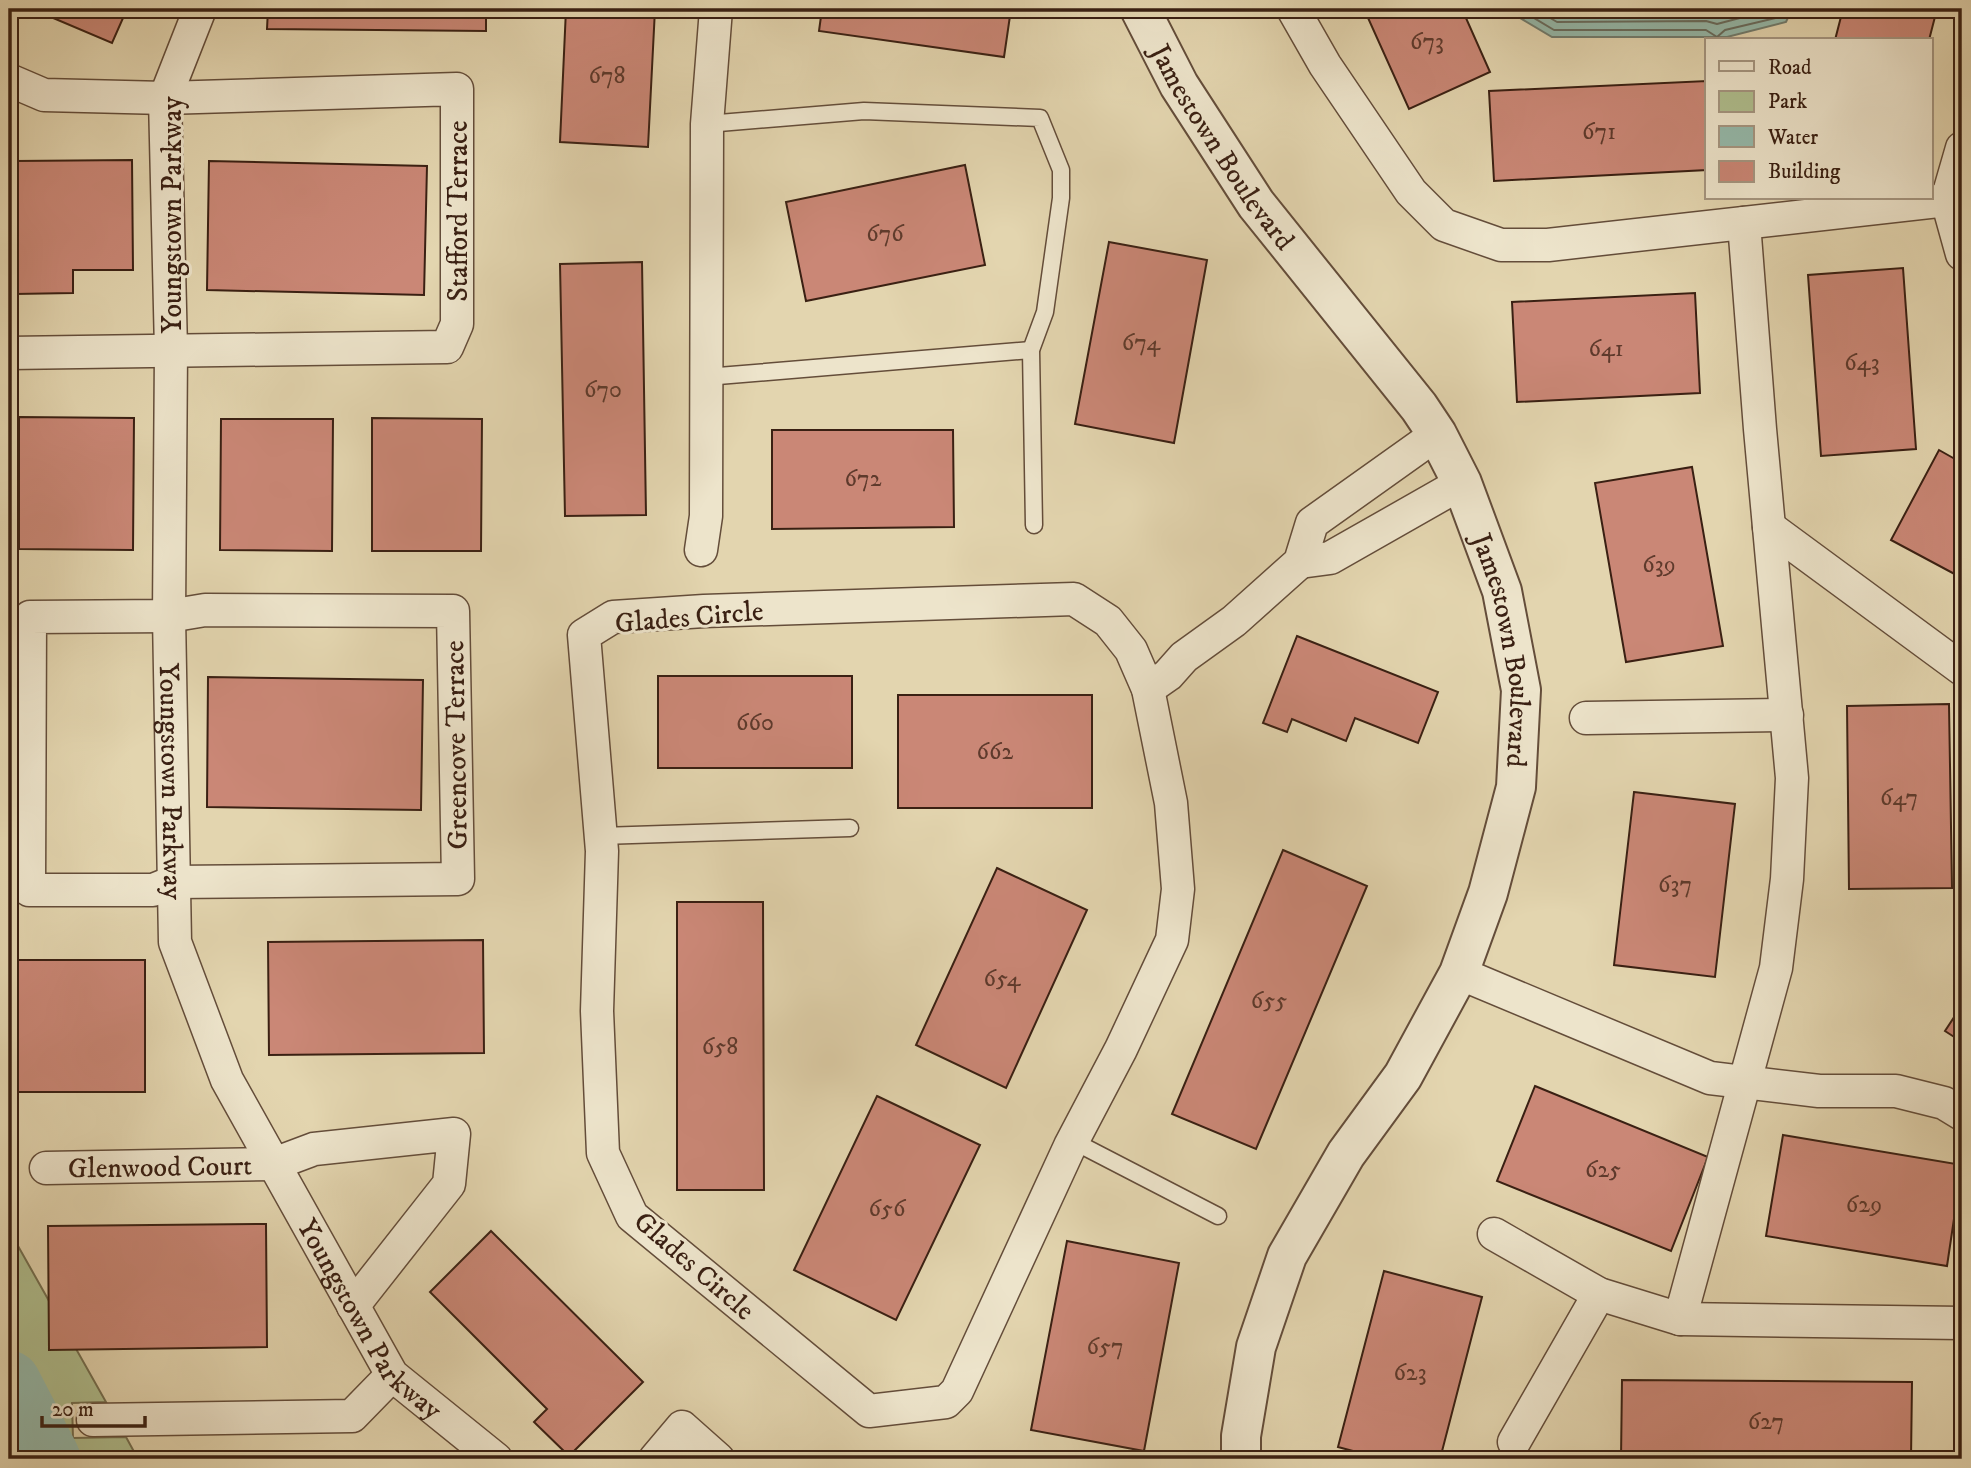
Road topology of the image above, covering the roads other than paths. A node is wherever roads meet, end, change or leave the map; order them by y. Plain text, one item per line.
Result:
1 (200, 9) edge
2 (716, 9) edge
3 (1140, 9) edge
4 (1293, 9) edge
5 (9, 80) edge
6 (165, 98) junction
7 (707, 124) junction
8 (1962, 148) edge
9 (1947, 200) junction
10 (1744, 223) junction
11 (1962, 254) edge
12 (171, 350) junction
13 (1031, 350) junction
14 (9, 353) edge
15 (706, 377) junction
16 (1437, 434) junction
17 (1462, 483) junction
18 (1034, 525) dead end
19 (1769, 527) junction
20 (701, 550) dead end
21 (1300, 562) junction
22 (169, 616) junction
23 (1962, 669) edge
24 (1148, 689) junction
25 (1787, 715) junction
26 (1586, 718) dead end
27 (850, 828) dead end
28 (601, 836) junction
29 (173, 882) junction
30 (1459, 973) junction
31 (1744, 1082) junction
32 (1962, 1114) edge
33 (1073, 1141) junction
34 (274, 1164) junction
35 (46, 1168) dead end
36 (1218, 1216) dead end
37 (1494, 1234) dead end
38 (1600, 1294) junction
39 (354, 1306) junction
40 (1680, 1319) junction
41 (1962, 1323) edge
42 (393, 1376) junction
43 (93, 1420) dead end
44 (1514, 1442) dead end
45 (496, 1459) edge
46 (655, 1459) edge
47 (718, 1459) edge
48 (1241, 1459) edge

1 - 6 street, Youngstown Parkway
2 - 7 street
3 - 16 street, Jamestown Boulevard
4 - 10 street
5 - 6 street
6 - 12 street, Youngstown Parkway
6 - 12 street, Stafford Terrace
7 - 13 lane
7 - 15 street
8 - 9 street
9 - 10 street
9 - 11 street
10 - 19 street
12 - 14 street
12 - 22 street, Youngstown Parkway
13 - 15 lane
13 - 18 lane
15 - 20 street
16 - 17 street, Jamestown Boulevard
16 - 21 street
17 - 21 street
17 - 30 street, Jamestown Boulevard
19 - 23 street
19 - 25 street
21 - 24 street
22 - 29 street, Youngstown Parkway
22 - 29 street
22 - 29 street, Greencove Terrace
24 - 28 street, Glades Circle
24 - 33 street, Glades Circle
25 - 26 street
25 - 31 street
27 - 28 lane
28 - 33 street, Glades Circle
29 - 34 street, Youngstown Parkway
30 - 31 street
30 - 48 street, Jamestown Boulevard
31 - 32 street
31 - 40 street
33 - 36 lane
34 - 35 street, Glenwood Court
34 - 39 street, Youngstown Parkway
34 - 39 street, Glenwood Court
37 - 38 street
38 - 40 street
38 - 44 street
39 - 42 street, Youngstown Parkway
40 - 41 street
42 - 43 street
42 - 45 street, Youngstown Parkway
46 - 47 street

